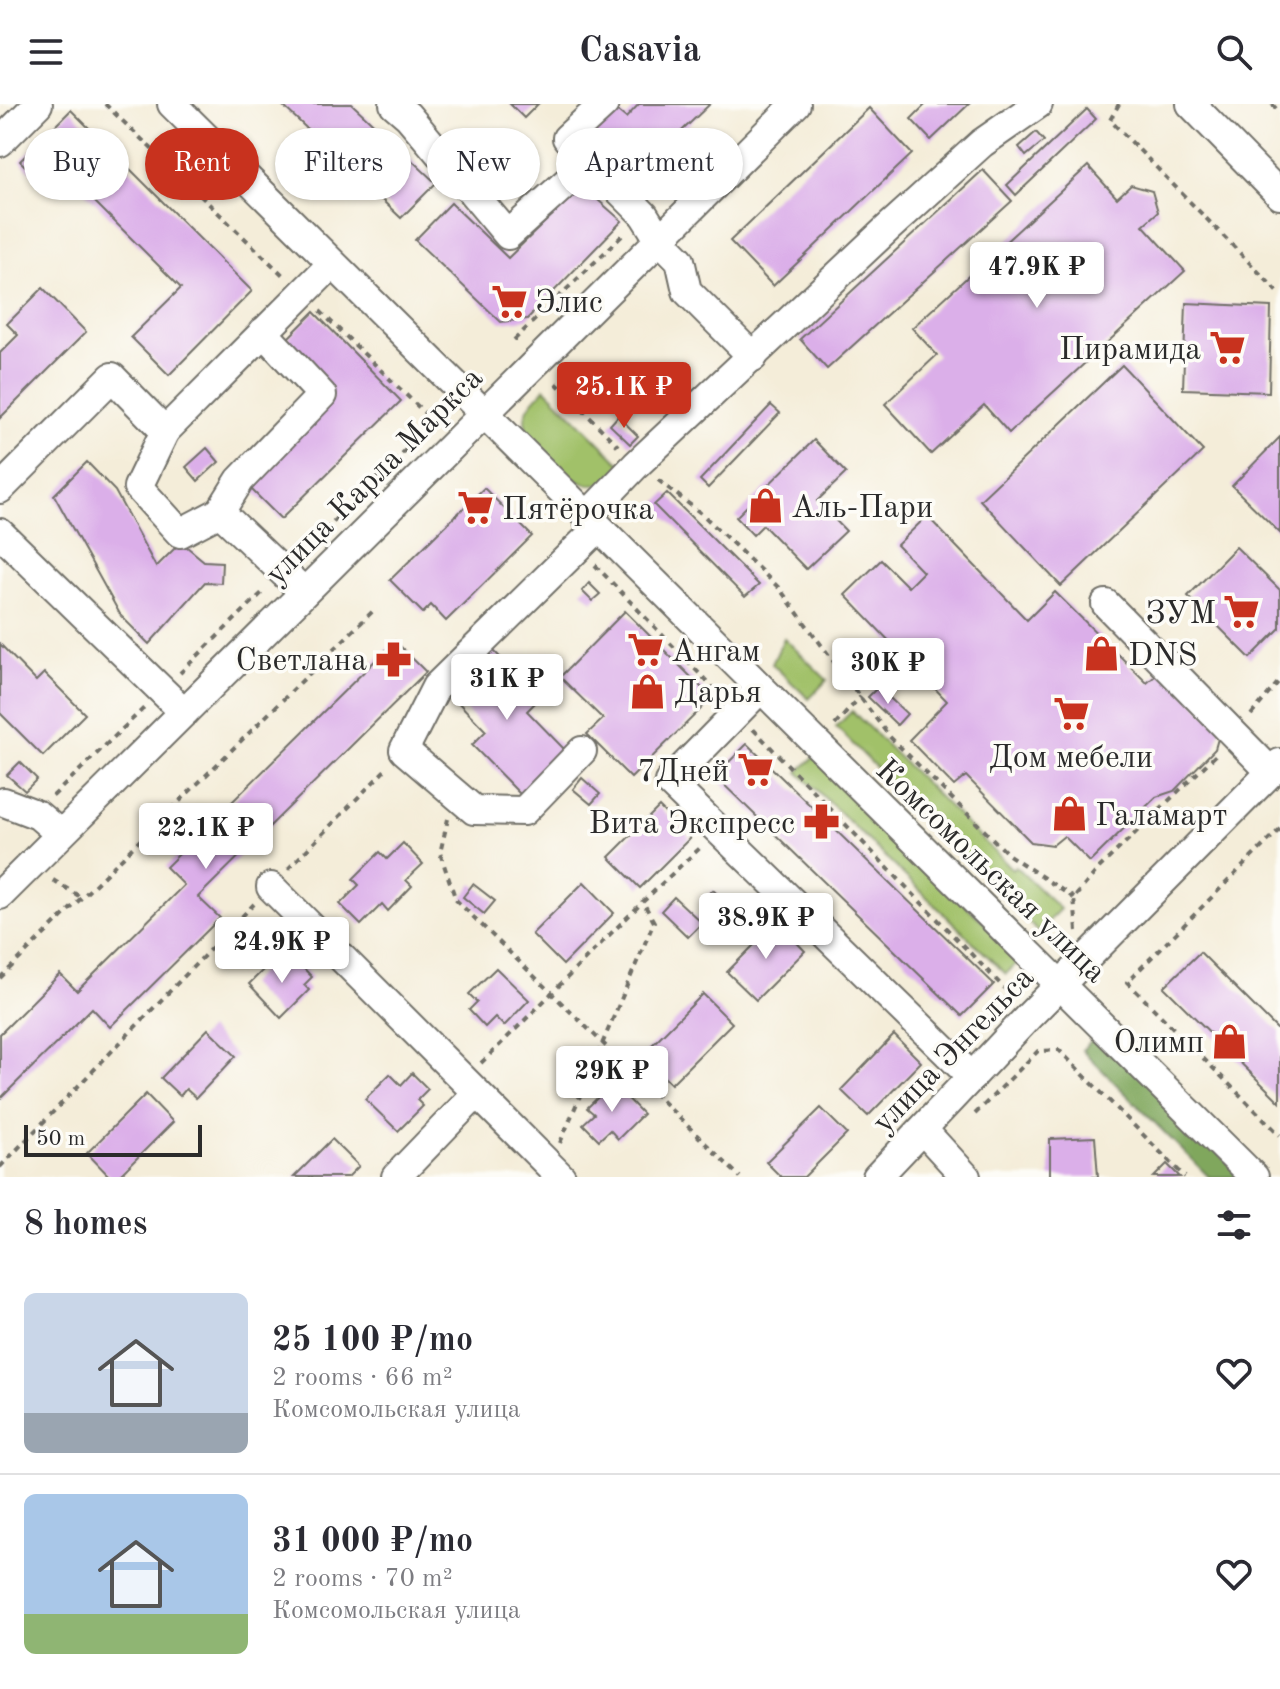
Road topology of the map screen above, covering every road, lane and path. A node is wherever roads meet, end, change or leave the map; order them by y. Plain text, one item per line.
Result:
1 (38, 104) edge
2 (105, 104) edge
3 (394, 104) edge
4 (604, 104) edge
5 (796, 104) edge
6 (1038, 104) edge
7 (1119, 104) edge
8 (1191, 104) edge
9 (1272, 104) edge
10 (175, 105) edge
11 (1280, 113) edge
12 (0, 142) edge
13 (556, 192) edge
14 (1280, 195) edge
15 (659, 239) junction
16 (332, 264) junction
17 (302, 294) junction
18 (1280, 294) edge
19 (263, 332) junction
20 (753, 357) junction
21 (556, 383) dead end
22 (442, 408) dead end
23 (483, 415) junction
24 (434, 422) junction
25 (165, 431) junction
26 (636, 465) junction
27 (0, 488) edge
28 (220, 512) junction
29 (592, 522) junction
30 (0, 533) edge
31 (283, 572) junction
32 (304, 592) junction
33 (1106, 604) dead end
34 (374, 610) dead end
35 (1280, 680) edge
36 (760, 689) junction
37 (162, 691) junction
38 (862, 696) junction
39 (184, 712) junction
40 (833, 727) dead end
41 (1235, 735) junction
42 (404, 750) junction
43 (582, 751) dead end
44 (1276, 767) edge
45 (455, 793) junction
46 (4, 802) dead end
47 (696, 808) junction
48 (38, 815) junction
49 (1280, 829) edge
50 (60, 834) junction
51 (30, 866) junction
52 (271, 887) junction
53 (0, 895) edge
54 (82, 898) junction
55 (1074, 898) junction
56 (642, 900) junction
57 (1077, 932) dead end
58 (0, 978) edge
59 (1062, 983) junction
60 (553, 994) junction
61 (602, 1042) junction
62 (972, 1077) junction
63 (477, 1093) junction
64 (973, 1116) dead end
65 (923, 1130) junction
66 (1280, 1135) edge
67 (0, 1167) edge
68 (555, 1172) edge
69 (396, 1177) edge
70 (740, 1177) edge
71 (877, 1177) edge
72 (966, 1177) edge
73 (1185, 1177) edge
74 (1254, 1177) edge

1 - 12 street
2 - 17 path
3 - 13 street
4 - 15 street
5 - 15 street, улица Карла Маркса
6 - 20 street
7 - 18 path
8 - 14 street
9 - 11 path
10 - 16 street, Комсомольская улица
15 - 20 street
15 - 23 street, улица Карла Маркса
16 - 17 street
16 - 23 street, Комсомольская улица
17 - 19 street
17 - 24 path
19 - 25 street
19 - 28 street
20 - 26 street
21 - 26 path
22 - 24 path
23 - 29 street, Комсомольская улица
23 - 32 street, улица Карла Маркса
24 - 31 path
25 - 27 street
25 - 28 street
26 - 29 street
26 - 38 path
28 - 31 street
29 - 36 street, Комсомольская улица
29 - 42 street
30 - 37 street
31 - 32 street
31 - 37 path
32 - 39 street, улица Карла Маркса
33 - 41 street
34 - 54 path
35 - 41 path
36 - 47 street
36 - 59 street, Комсомольская улица
37 - 39 street
37 - 48 path
38 - 40 path
38 - 55 path
39 - 50 street, улица Карла Маркса
41 - 44 street
41 - 55 path
42 - 45 street
42 - 52 path
43 - 45 street
44 - 59 street, улица Энгельса
45 - 60 path
46 - 48 street
47 - 56 path
47 - 62 street
48 - 50 street
49 - 66 path
50 - 51 street, улица Карла Маркса
51 - 53 street, улица Карла Маркса
51 - 54 path
52 - 63 street
52 - 67 path
54 - 58 path
55 - 57 path
56 - 60 path
56 - 61 path
59 - 62 street, улица Энгельса
59 - 74 street, Комсомольская улица
60 - 61 path
60 - 63 path
61 - 68 path
61 - 70 path
62 - 65 street, улица Энгельса
63 - 68 street
63 - 69 street
64 - 73 path
65 - 71 street, улица Энгельса
65 - 72 street

